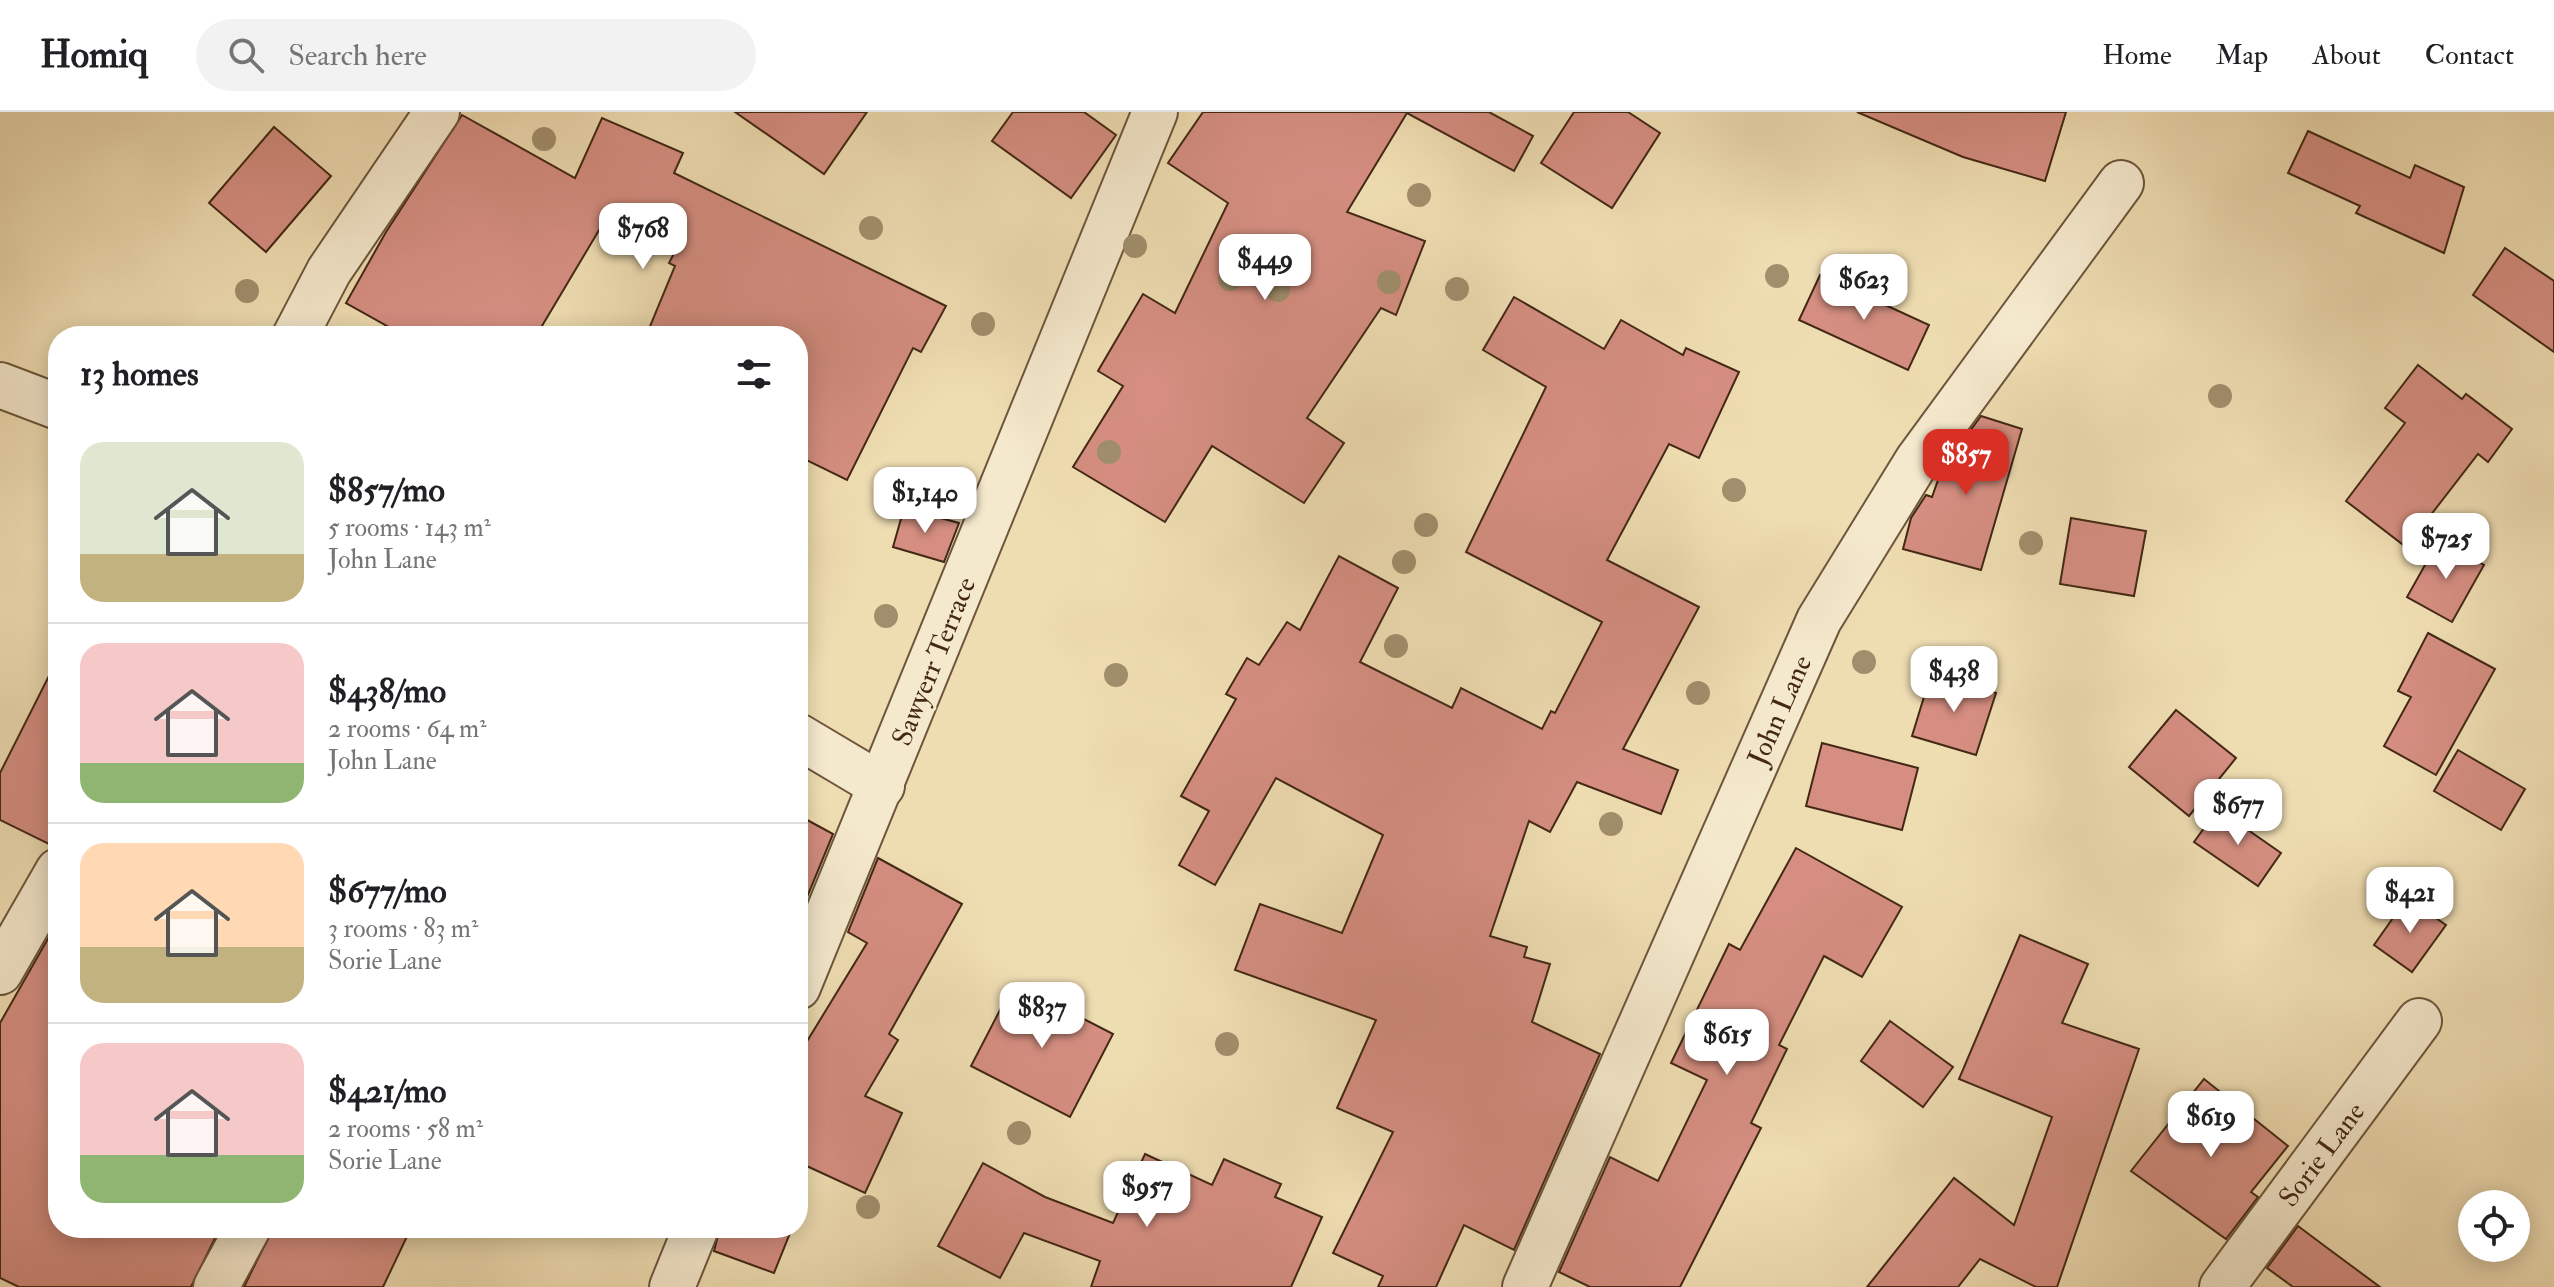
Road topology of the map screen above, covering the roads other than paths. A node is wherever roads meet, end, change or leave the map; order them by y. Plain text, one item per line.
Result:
1 (437, 112) edge
2 (1155, 112) edge
3 (2121, 183) dead end
4 (300, 326) edge
5 (0, 385) edge
6 (48, 403) edge
7 (808, 742) edge
8 (882, 786) junction
9 (48, 888) edge
10 (808, 963) edge
11 (0, 972) edge
12 (2419, 1021) dead end
13 (243, 1238) edge
14 (692, 1238) edge
15 (216, 1287) edge
16 (672, 1287) edge
17 (1525, 1287) edge
18 (2222, 1287) edge

1 - 4 street
2 - 8 street, Sawyerr Terrace
3 - 17 street, John Lane
5 - 6 street
7 - 8 street
8 - 10 street, Sawyerr Terrace
9 - 11 street
12 - 18 street, Sorie Lane
13 - 15 street
14 - 16 street

